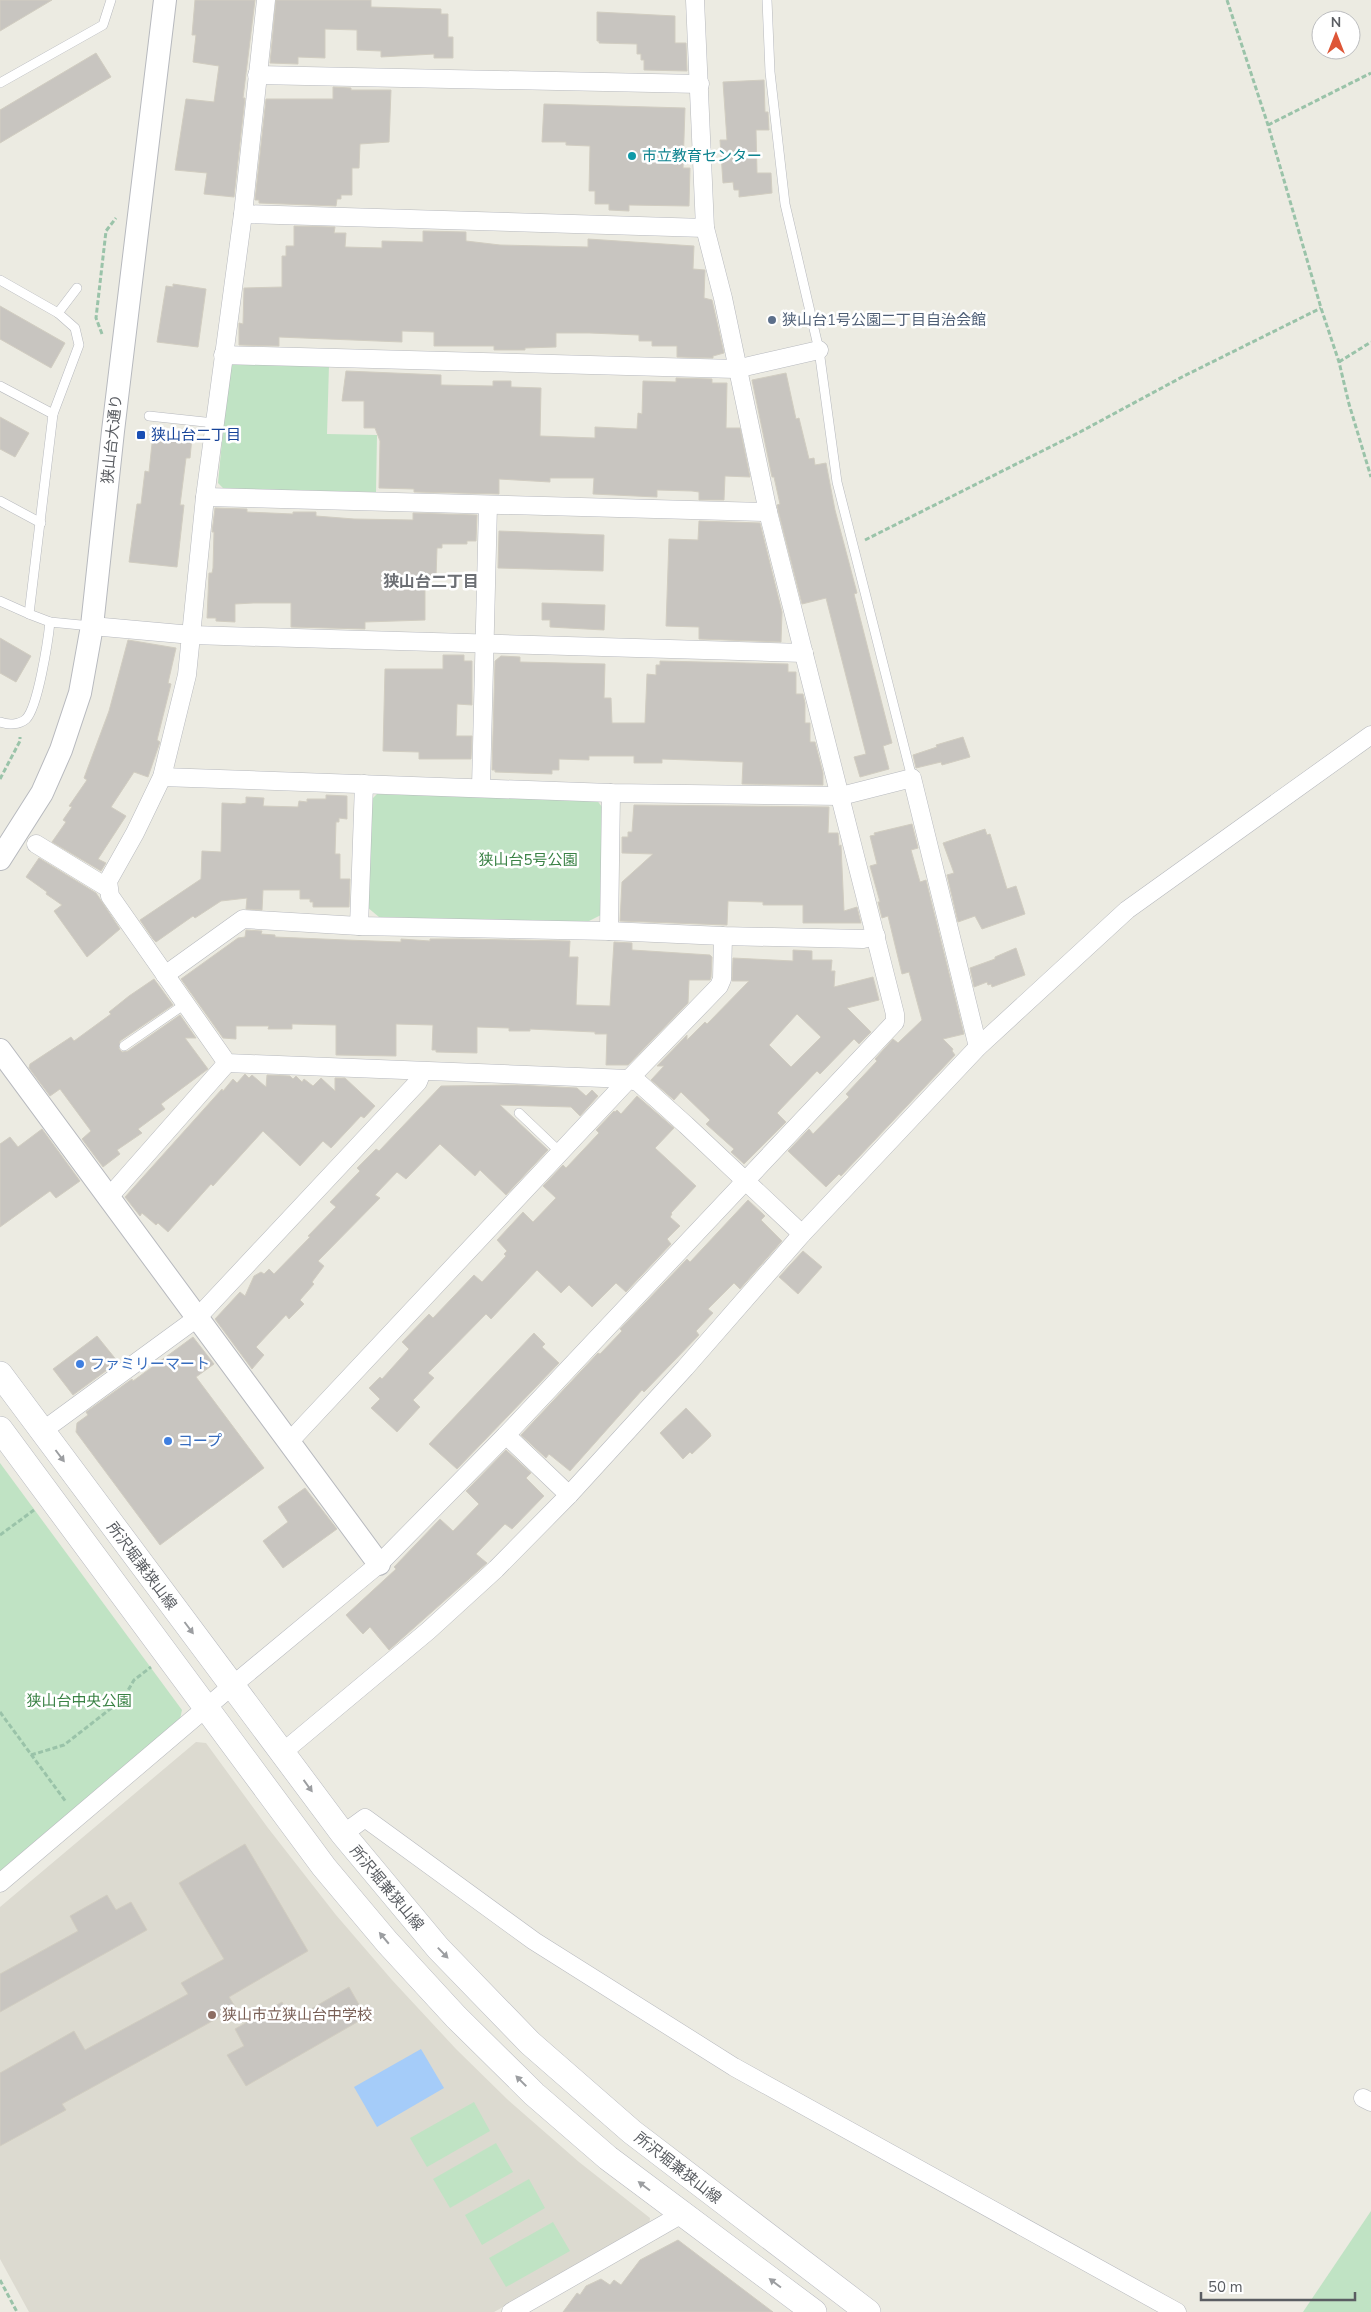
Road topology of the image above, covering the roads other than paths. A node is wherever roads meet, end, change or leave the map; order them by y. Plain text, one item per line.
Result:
1 (112, 0) edge
2 (165, 0) edge
3 (266, 0) edge
4 (695, 0) edge
5 (767, 0) edge
6 (257, 75) junction
7 (0, 83) edge
8 (700, 84) junction
9 (243, 214) junction
10 (706, 228) junction
11 (0, 280) edge
12 (77, 288) dead end
13 (58, 313) junction
14 (819, 350) junction
15 (223, 355) junction
16 (736, 369) junction
17 (0, 386) edge
18 (53, 414) junction
19 (149, 416) dead end
20 (214, 423) junction
21 (205, 497) junction
22 (0, 500) edge
23 (488, 504) junction
24 (768, 512) junction
25 (41, 523) junction
26 (0, 601) edge
27 (29, 614) junction
28 (50, 622) junction
29 (92, 626) junction
30 (192, 635) junction
31 (485, 644) junction
32 (804, 653) junction
33 (0, 722) edge
34 (1371, 735) edge
35 (162, 777) junction
36 (912, 778) junction
37 (364, 784) junction
38 (480, 787) junction
39 (611, 793) junction
40 (841, 796) junction
41 (36, 844) dead end
42 (0, 859) edge
43 (108, 888) junction
44 (359, 926) junction
45 (609, 931) junction
46 (723, 936) junction
47 (876, 936) junction
48 (165, 975) junction
49 (185, 1004) junction
50 (124, 1046) dead end
51 (978, 1047) junction
52 (3, 1060) edge
53 (227, 1063) junction
54 (422, 1072) junction
55 (629, 1079) junction
56 (519, 1113) dead end
57 (560, 1152) junction
58 (744, 1181) junction
59 (109, 1197) junction
60 (802, 1234) junction
61 (197, 1318) junction
62 (0, 1374) edge
63 (0, 1428) edge
64 (42, 1432) junction
65 (506, 1435) junction
66 (289, 1442) junction
67 (569, 1495) junction
68 (379, 1564) junction
69 (233, 1685) junction
70 (208, 1708) junction
71 (282, 1752) junction
72 (343, 1834) junction
73 (0, 1883) edge
74 (682, 2214) junction
75 (535, 2307) edge
76 (511, 2312) edge
77 (814, 2312) edge
78 (868, 2312) edge
79 (1177, 2312) edge

1 - 7 lane
2 - 29 street, 狭山台大通り
3 - 6 street
4 - 8 street
5 - 14 lane
6 - 8 street
6 - 9 street
8 - 10 street
9 - 10 street
9 - 15 street
10 - 16 street
11 - 13 lane
12 - 13 lane
13 - 18 lane
14 - 16 street
14 - 36 lane
15 - 16 street
15 - 20 street
16 - 24 street
17 - 18 lane
18 - 25 lane
19 - 20 lane
20 - 21 street
21 - 23 street
21 - 30 street
22 - 25 lane
23 - 24 street
23 - 31 street
24 - 32 street
25 - 27 lane
26 - 27 lane
27 - 28 lane
28 - 29 lane
28 - 33 lane
29 - 30 street
29 - 42 street, 狭山台大通り
30 - 31 street
30 - 35 street
31 - 32 street
31 - 38 street
32 - 40 street
34 - 51 street
35 - 37 street
35 - 43 street
36 - 40 street
36 - 51 street
37 - 38 street
37 - 44 street
38 - 39 street
39 - 40 street
39 - 45 street
40 - 47 street
41 - 43 street
43 - 48 street
44 - 45 street
44 - 48 street
45 - 46 street
46 - 47 street
46 - 55 street
47 - 58 street
48 - 49 street
49 - 50 lane
49 - 53 street
51 - 60 street
52 - 59 street
53 - 54 street
53 - 59 street
54 - 55 street
54 - 61 street
55 - 57 street
55 - 58 street
56 - 57 lane
57 - 66 street
58 - 60 street
58 - 65 street
59 - 61 street
60 - 67 street
61 - 64 street
61 - 66 street
62 - 64 main road, 所沢堀兼狭山線
63 - 70 main road
64 -> 69 main road, 所沢堀兼狭山線
65 - 67 street
65 - 68 street
66 - 68 street
67 - 71 street
68 - 69 street
69 - 70 street
69 - 71 main road, 所沢堀兼狭山線
70 - 73 street
74 -> 70 main road
71 -> 72 main road, 所沢堀兼狭山線
72 -> 78 main road, 所沢堀兼狭山線
72 - 79 street
74 - 75 street
77 -> 74 main road
75 - 76 street

